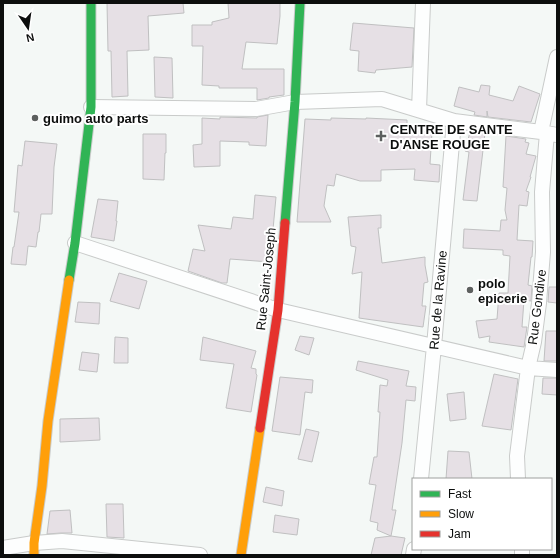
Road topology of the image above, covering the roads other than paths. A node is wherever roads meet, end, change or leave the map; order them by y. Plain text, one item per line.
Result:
1 (91, 3) edge
2 (300, 3) edge
3 (423, 3) edge
4 (557, 57) edge
5 (295, 102) junction
6 (91, 107) junction
7 (419, 110) junction
8 (454, 121) junction
9 (548, 134) edge
10 (75, 243) junction
11 (278, 310) junction
12 (434, 346) junction
13 (528, 368) junction
14 (557, 370) edge
15 (421, 478) edge
16 (518, 478) edge
17 (3, 548) edge
18 (34, 549) edge
19 (200, 555) edge
20 (241, 555) edge

1 - 6 street
2 - 5 street, Rue Saint-Joseph
3 - 7 street
4 - 9 street, Rue Gondive
5 - 6 street
5 - 7 street
5 - 11 street, Rue Saint-Joseph
6 - 10 street
7 - 8 street
8 - 9 street
8 - 12 street, Rue de la Ravine
9 - 13 street, Rue Gondive
10 - 11 street
10 - 18 street
11 - 12 street
11 - 20 street, Rue Saint-Joseph
12 - 13 street
12 - 15 street, Rue de la Ravine
13 - 14 street
13 - 16 street, Rue Gondive
17 - 18 street
18 - 19 street

